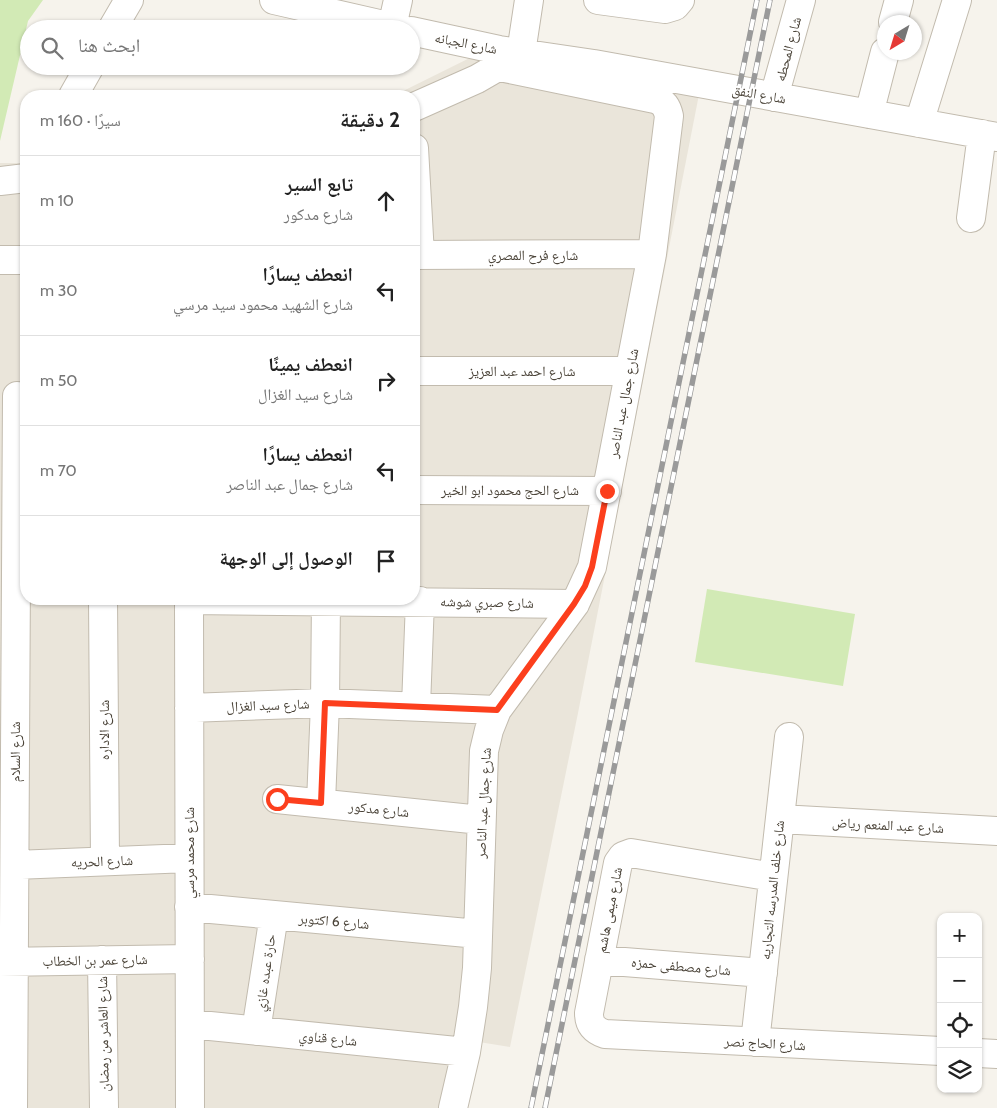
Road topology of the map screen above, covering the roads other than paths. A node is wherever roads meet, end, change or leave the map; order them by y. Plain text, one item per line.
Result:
1 (129, 0) edge
2 (398, 0) edge
3 (529, 0) edge
4 (598, 0) edge
5 (680, 0) edge
6 (801, 0) edge
7 (899, 0) edge
8 (957, 0) edge
9 (279, 1) edge
10 (895, 15) edge
11 (117, 20) edge
12 (362, 20) edge
13 (400, 20) edge
14 (420, 33) edge
15 (511, 60) junction
16 (883, 60) edge
17 (85, 75) edge
18 (76, 90) edge
19 (774, 97) junction
20 (420, 104) edge
21 (869, 114) junction
22 (919, 123) junction
23 (990, 136) edge
24 (20, 179) edge
25 (0, 181) edge
26 (971, 218) dead end
27 (652, 254) junction
28 (420, 255) edge
29 (0, 260) edge
30 (20, 260) edge
31 (420, 371) edge
32 (630, 371) junction
33 (15, 398) edge
34 (20, 469) edge
35 (420, 490) edge
36 (607, 491) junction
37 (20, 511) edge
38 (8, 586) edge
39 (420, 601) edge
40 (574, 604) junction
41 (103, 605) edge
42 (189, 605) edge
43 (326, 605) edge
44 (420, 605) edge
45 (325, 703) junction
46 (416, 706) junction
47 (189, 708) junction
48 (497, 710) junction
49 (789, 737) dead end
50 (8, 761) edge
51 (277, 799) dead end
52 (321, 803) junction
53 (780, 819) junction
54 (481, 820) junction
55 (997, 831) edge
56 (189, 858) junction
57 (105, 861) junction
58 (15, 865) junction
59 (774, 876) junction
60 (190, 908) junction
61 (274, 915) junction
62 (478, 934) junction
63 (190, 959) junction
64 (102, 960) junction
65 (599, 960) junction
66 (7, 962) edge
67 (763, 973) junction
68 (190, 1024) junction
69 (592, 1027) joint
70 (256, 1031) junction
71 (755, 1042) junction
72 (937, 1051) edge
73 (466, 1052) junction
74 (982, 1053) edge
75 (997, 1054) edge
76 (13, 1108) edge
77 (104, 1108) edge
78 (190, 1108) edge
79 (453, 1108) edge

1 - 11 street
2 - 13 street
3 - 15 street
4 - 5 street
6 - 19 street, شارع المحطه
7 - 10 street
8 - 22 street
9 - 12 street, شارع الجبانه
14 - 15 street, شارع الجبانه
15 - 19 street, شارع النفق
15 - 20 street
15 - 27 street, شارع جمال عبد الناصر
16 - 21 street
17 - 18 street
19 - 21 street, شارع النفق
21 - 22 street, شارع النفق
22 - 23 street, شارع النفق
23 - 26 street
24 - 25 street
27 - 28 street, شارع فرح المصري
27 - 32 street, شارع جمال عبد الناصر
29 - 30 street
31 - 32 street, شارع احمد عبد العزيز
32 - 36 street, شارع جمال عبد الناصر
33 - 34 street, شارع السلام
35 - 36 street, شارع الحج محمود ابو الخير
36 - 40 street, شارع جمال عبد الناصر
37 - 38 street, شارع السلام
38 - 50 street, شارع السلام
39 - 40 street, شارع صبري شوشه
40 - 48 street, شارع جمال عبد الناصر
41 - 57 street, شارع الاداره
42 - 47 street, شارع محمد مرسي
43 - 45 street
44 - 46 street
45 - 46 street, شارع سيد الغزال
45 - 47 street, شارع سيد الغزال
45 - 52 street
46 - 48 street, شارع سيد الغزال
47 - 56 street, شارع محمد مرسي
48 - 54 street, شارع جمال عبد الناصر
49 - 53 street, شارع خلف المدرسه التجاريه
50 - 58 street, شارع السلام
51 - 52 street, شارع مدكور
52 - 54 street, شارع مدكور
53 - 55 street, شارع عبد المنعم رياض
53 - 59 street, شارع خلف المدرسه التجاريه
54 - 62 street, شارع جمال عبد الناصر
56 - 57 street, شارع الحريه
56 - 60 street, شارع محمد مرسي
57 - 58 street, شارع الحريه
58 - 66 street, شارع السلام
59 - 65 street, شارع ميمى هاشم
59 - 67 street, شارع خلف المدرسه التجاريه
60 - 61 street, شارع 6 اكتوبر
60 - 63 street, شارع محمد مرسي
61 - 62 street, شارع 6 اكتوبر
61 - 70 street, حارة عبده غازي
62 - 73 street, شارع جمال عبد الناصر
63 - 64 street, شارع عمر بن الخطاب
63 - 68 street, شارع محمد مرسي
64 - 66 street, شارع عمر بن الخطاب
64 - 77 street, شارع العاشر من رمضان
65 - 67 street, شارع مصطفى حمزه
65 - 69 street, شارع ميمى هاشم
66 - 76 street, شارع السلام
67 - 71 street, شارع خلف المدرسه التجاريه
68 - 70 street, شارع قناوي
68 - 78 street, شارع محمد مرسي
69 - 71 street, شارع الحاج نصر
70 - 73 street, شارع قناوي
71 - 72 street, شارع الحاج نصر
73 - 79 street, شارع جمال عبد الناصر
74 - 75 street

